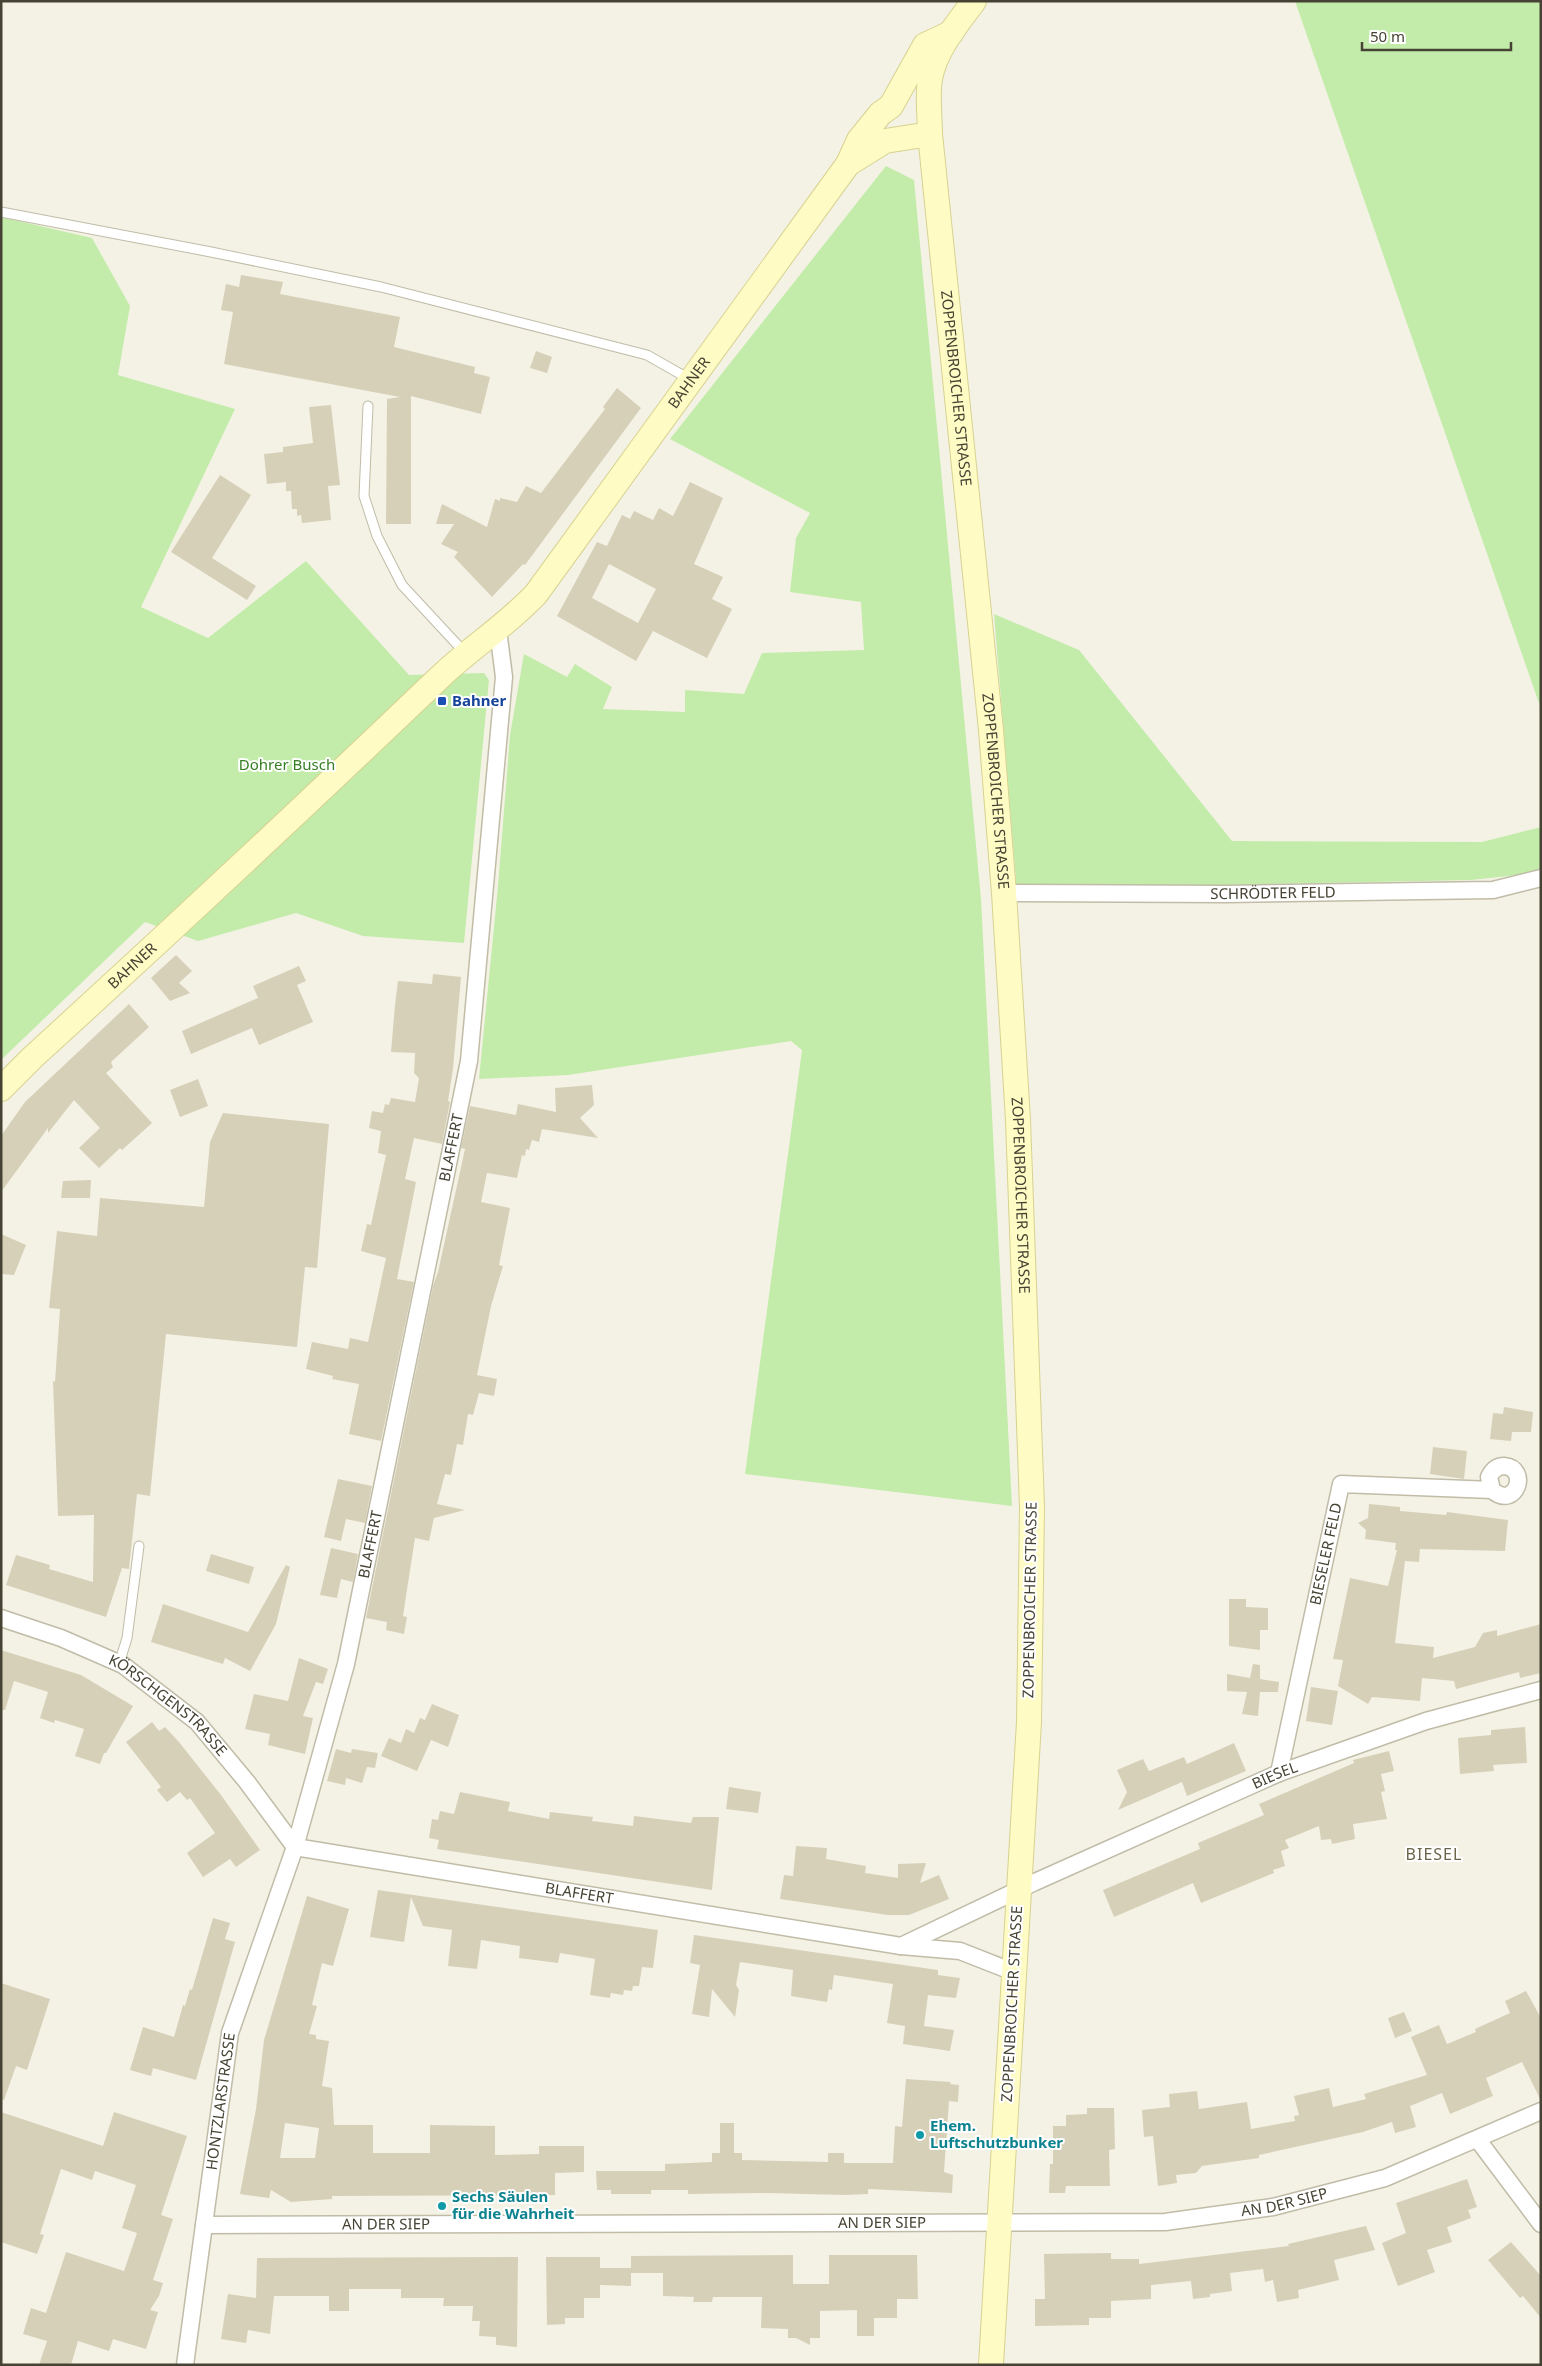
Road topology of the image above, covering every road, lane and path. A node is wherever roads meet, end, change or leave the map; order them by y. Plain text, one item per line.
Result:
1 (974, 1) edge
2 (951, 33) junction
3 (930, 105) junction
4 (891, 106) junction
5 (930, 134) junction
6 (848, 164) junction
7 (1, 212) edge
8 (692, 380) junction
9 (368, 406) dead end
10 (498, 630) junction
11 (466, 654) junction
12 (1541, 878) edge
13 (1004, 893) junction
14 (1, 1089) edge
15 (1492, 1490) dead end
16 (139, 1546) dead end
17 (1, 1618) edge
18 (119, 1664) junction
19 (1541, 1690) edge
20 (1278, 1773) junction
21 (295, 1847) junction
22 (1019, 1890) junction
23 (901, 1946) junction
24 (1016, 1972) junction
25 (1541, 2111) edge
26 (1478, 2140) junction
27 (999, 2224) junction
28 (1541, 2224) edge
29 (204, 2225) junction
30 (186, 2365) edge
31 (991, 2365) edge

1 - 2 main road, ZOPPENBROICHER STRASSE
2 - 3 main road, ZOPPENBROICHER STRASSE
2 - 4 main road
3 - 4 main road
3 - 5 main road, ZOPPENBROICHER STRASSE
4 - 6 main road
5 - 6 main road
5 - 13 main road, ZOPPENBROICHER STRASSE
6 - 8 main road, BAHNER
7 - 8 lane
8 - 10 main road, BAHNER
9 - 11 lane
10 - 11 main road, BAHNER
10 - 21 street, BLAFFERT
11 - 14 main road, BAHNER
12 - 13 street, SCHRÖDTER FELD
13 - 22 main road, ZOPPENBROICHER STRASSE
15 - 20 street, BIESELER FELD
16 - 18 lane
17 - 18 street, KÖRSCHGENSTRASSE
18 - 21 street, KÖRSCHGENSTRASSE
19 - 20 street, BIESEL
20 - 22 street, BIESEL
21 - 23 street, BLAFFERT
21 - 29 street, HONTZLARSTRASSE
22 - 23 street
22 - 24 main road, ZOPPENBROICHER STRASSE
23 - 24 street, BLAFFERT
24 - 27 main road, ZOPPENBROICHER STRASSE
25 - 26 street, AN DER SIEP
26 - 27 street, AN DER SIEP
26 - 28 street
27 - 29 street, AN DER SIEP
27 - 31 main road, ZOPPENBROICHER STRASSE
29 - 30 street, HONTZLARSTRASSE

